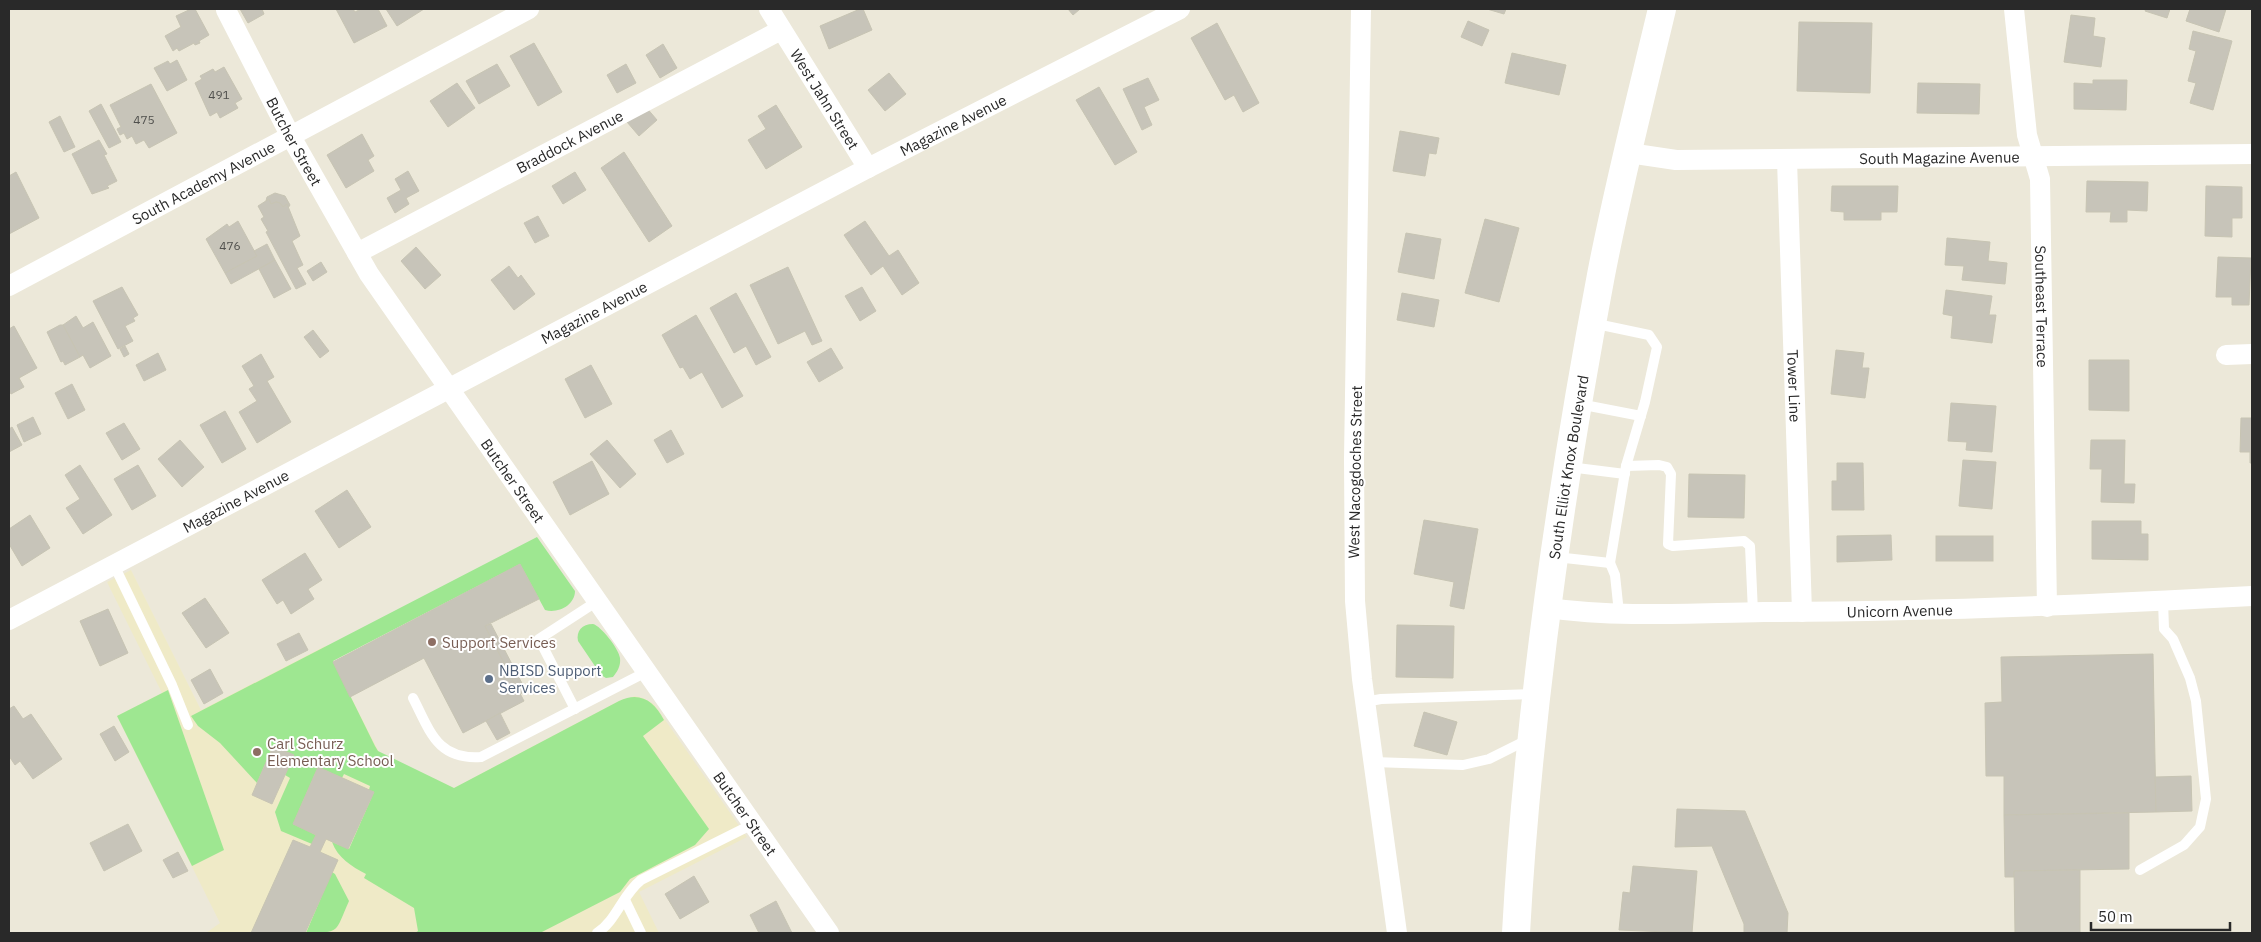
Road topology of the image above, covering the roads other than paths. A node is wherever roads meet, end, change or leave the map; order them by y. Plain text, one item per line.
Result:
1 (529, 9) edge
2 (769, 9) edge
3 (1180, 9) edge
4 (1361, 9) edge
5 (1662, 9) edge
6 (2014, 9) edge
7 (226, 10) dead end
8 (781, 30) junction
9 (290, 135) junction
10 (1629, 153) junction
11 (2252, 154) edge
12 (2034, 158) junction
13 (1788, 160) junction
14 (868, 168) junction
15 (357, 254) junction
16 (9, 286) edge
17 (1592, 323) junction
18 (2252, 354) edge
19 (2226, 355) dead end
20 (448, 389) junction
21 (1578, 404) junction
22 (1641, 416) junction
23 (1568, 467) junction
24 (1626, 470) junction
25 (1555, 556) junction
26 (1610, 563) junction
27 (114, 566) junction
28 (2252, 596) edge
29 (599, 600) junction
30 (2163, 601) junction
31 (1548, 608) junction
32 (2047, 608) junction
33 (1753, 612) junction
34 (1802, 612) junction
35 (1619, 613) junction
36 (9, 620) edge
37 (648, 671) junction
38 (1537, 694) junction
39 (413, 698) dead end
40 (1365, 702) junction
41 (575, 709) junction
42 (188, 725) dead end
43 (1532, 737) junction
44 (1373, 762) junction
45 (753, 824) junction
46 (2140, 870) dead end
47 (624, 900) junction
48 (597, 933) edge
49 (641, 933) edge
50 (829, 933) edge
51 (1397, 933) edge
52 (1516, 933) edge

1 - 9 street, South Academy Avenue
2 - 8 street, West Jahn Street
3 - 14 street, Magazine Avenue
4 - 40 street, West Nacogdoches Street
5 - 10 main road, South Elliot Knox Boulevard
6 - 12 street, Southeast Terrace
7 - 9 street, Butcher Street
8 - 14 street, West Jahn Street
8 - 15 street, Braddock Avenue
9 - 15 street, Butcher Street
9 - 16 street, South Academy Avenue
10 - 13 street, South Magazine Avenue
10 - 17 main road, South Elliot Knox Boulevard
11 - 12 street, South Magazine Avenue
12 - 13 street, South Magazine Avenue
12 - 32 street, Southeast Terrace
13 - 34 street, Tower Line
14 - 20 street, Magazine Avenue
15 - 20 street, Butcher Street
17 - 21 main road, South Elliot Knox Boulevard
17 - 22 lane
18 - 19 street
20 - 27 street, Magazine Avenue
20 - 29 street, Butcher Street
21 - 22 lane
21 - 23 main road, South Elliot Knox Boulevard
22 - 24 lane
23 - 24 lane
23 - 25 main road, South Elliot Knox Boulevard
24 - 26 lane
24 - 33 lane
25 - 26 lane
25 - 31 main road, South Elliot Knox Boulevard
26 - 35 lane
27 - 36 street, Magazine Avenue
27 - 42 lane
28 - 30 street, Unicorn Avenue
29 - 37 street, Butcher Street
29 - 41 lane
30 - 32 street, Unicorn Avenue
30 - 46 lane
31 - 35 street, Unicorn Avenue
31 - 38 main road, South Elliot Knox Boulevard
32 - 34 street, Unicorn Avenue
33 - 34 street, Unicorn Avenue
33 - 35 street, Unicorn Avenue
37 - 41 lane
37 - 45 street, Butcher Street
38 - 40 lane
38 - 43 main road, South Elliot Knox Boulevard
39 - 41 lane
40 - 44 street, West Nacogdoches Street
43 - 44 lane
43 - 52 main road, South Elliot Knox Boulevard
44 - 51 street, West Nacogdoches Street
45 - 47 lane
45 - 50 street, Butcher Street
47 - 48 lane
47 - 49 lane

